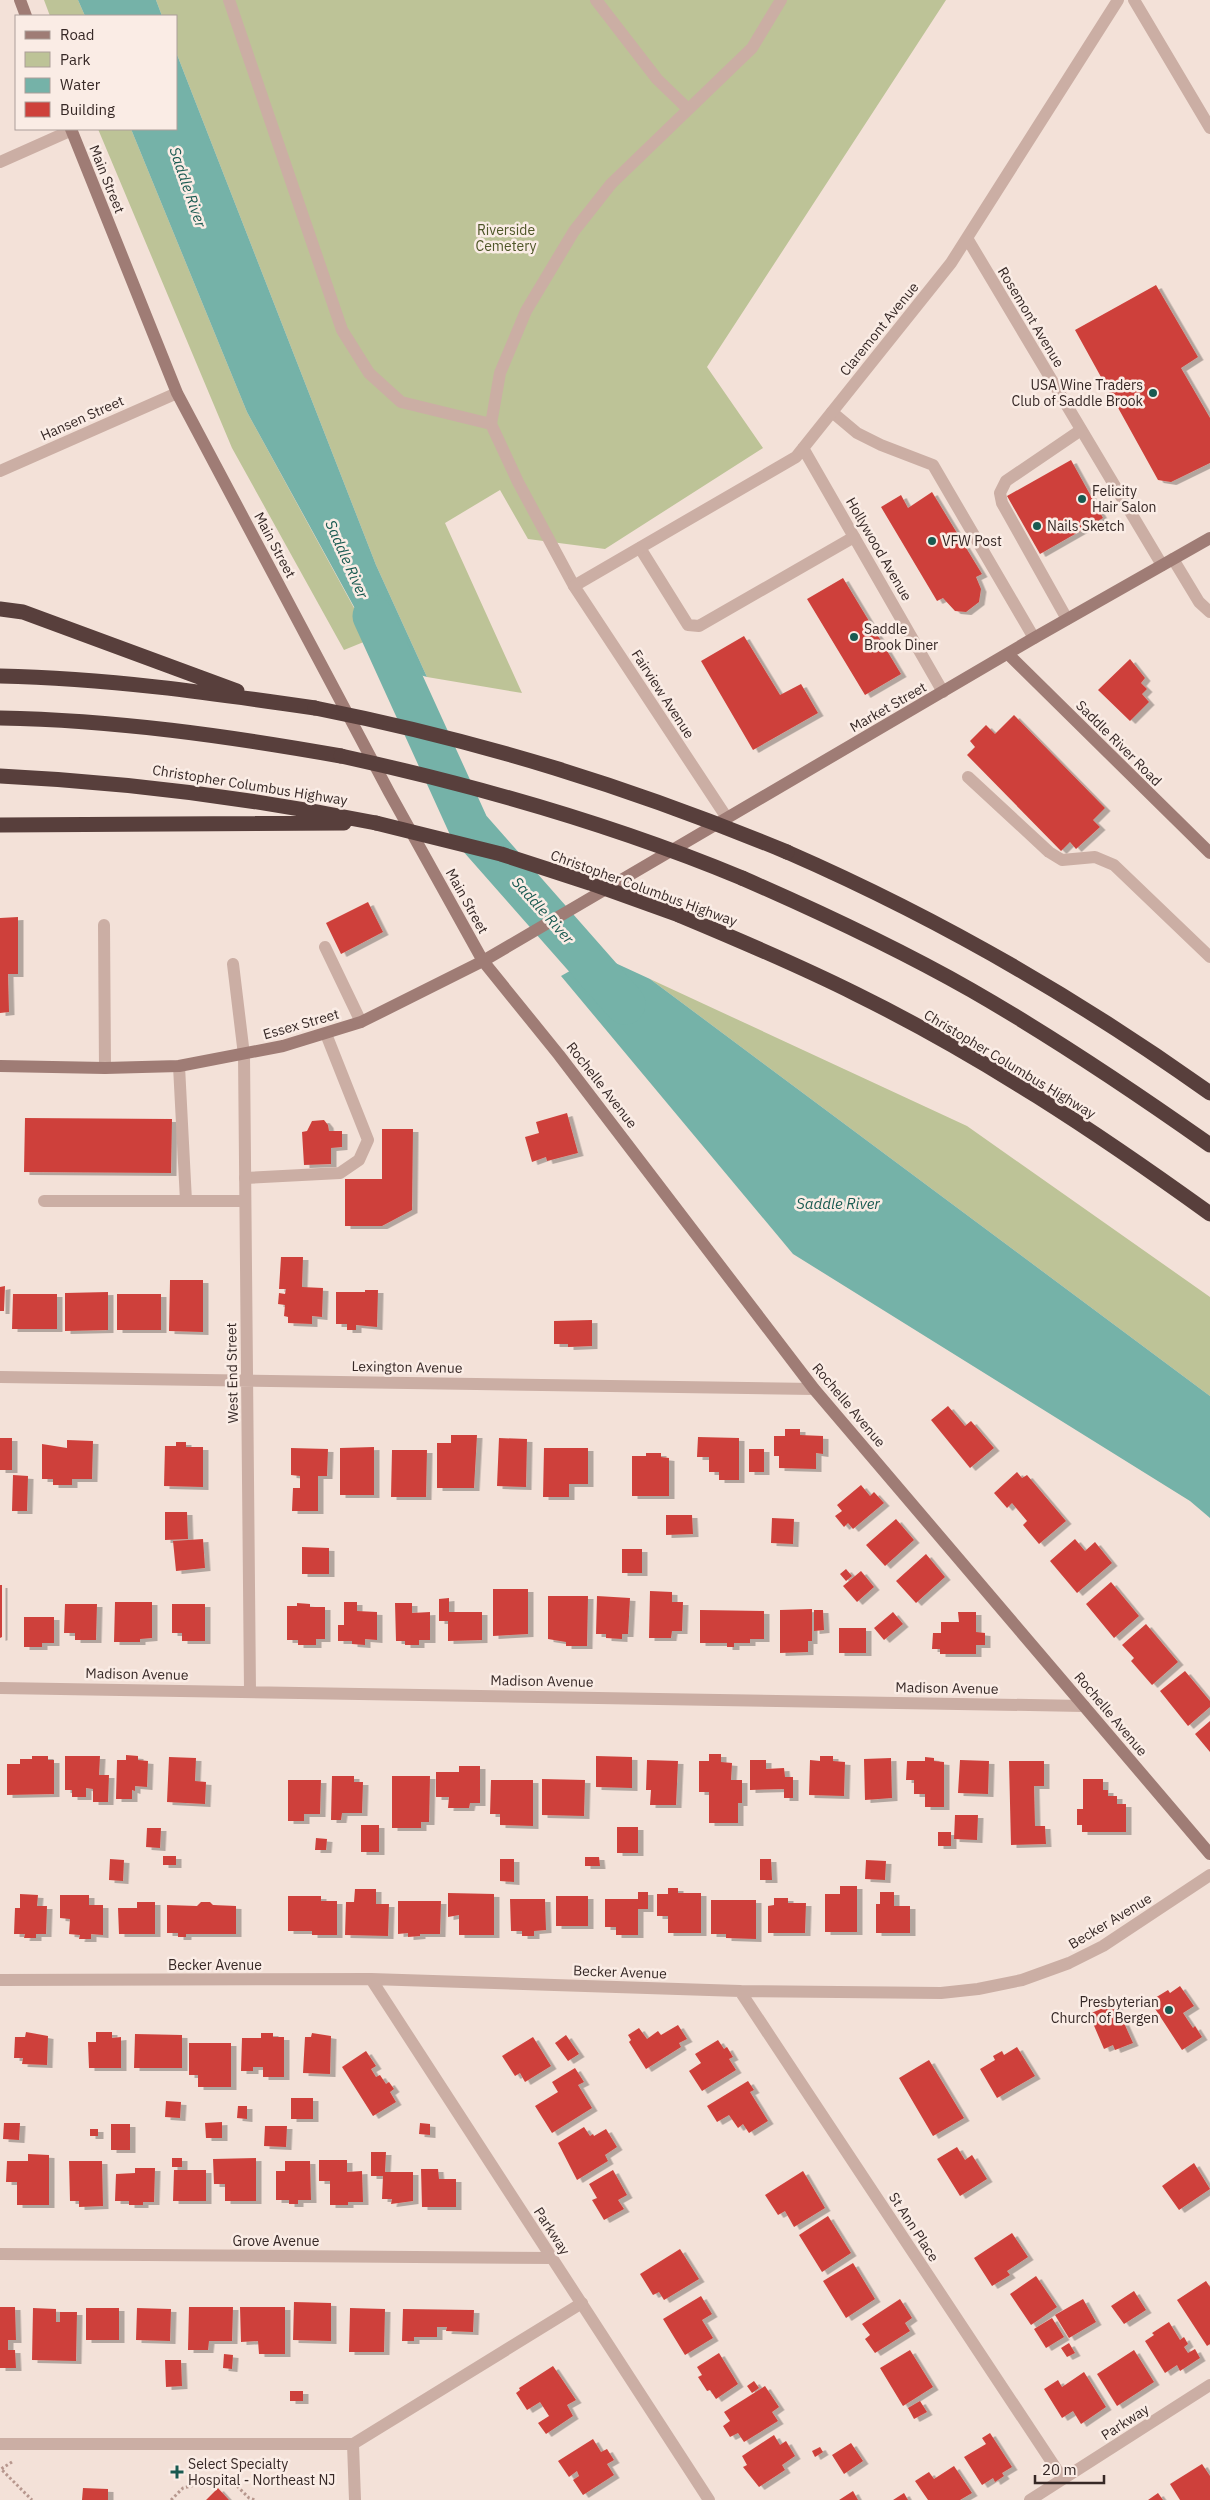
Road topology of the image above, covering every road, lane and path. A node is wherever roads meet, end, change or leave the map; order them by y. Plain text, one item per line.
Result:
1 (20, 0) edge
2 (229, 0) edge
3 (596, 0) edge
4 (781, 0) edge
5 (1118, 0) edge
6 (1134, 0) edge
7 (26, 15) edge
8 (688, 109) junction
9 (1210, 128) edge
10 (71, 130) edge
11 (0, 162) edge
12 (967, 238) junction
13 (177, 394) junction
14 (832, 412) junction
15 (491, 424) junction
16 (1081, 430) junction
17 (803, 448) junction
18 (0, 470) edge
19 (854, 537) junction
20 (1210, 538) edge
21 (640, 548) junction
22 (1168, 562) junction
23 (574, 586) junction
24 (0, 609) edge
25 (1210, 612) edge
26 (1067, 619) junction
27 (1034, 638) junction
28 (1008, 654) junction
29 (0, 676) edge
30 (943, 692) junction
31 (265, 701) junction
32 (0, 718) edge
33 (0, 776) edge
34 (968, 777) dead end
35 (727, 818) junction
36 (376, 822) junction
37 (0, 825) edge
38 (1210, 853) edge
39 (582, 903) joint
40 (104, 925) dead end
41 (325, 948) dead end
42 (1210, 956) edge
43 (483, 961) junction
44 (234, 964) dead end
45 (361, 1022) junction
46 (326, 1034) junction
47 (244, 1055) junction
48 (0, 1066) edge
49 (179, 1066) junction
50 (105, 1068) junction
51 (1210, 1093) edge
52 (1210, 1144) edge
53 (245, 1178) junction
54 (44, 1201) dead end
55 (186, 1201) junction
56 (245, 1201) junction
57 (1210, 1214) edge
58 (0, 1377) edge
59 (247, 1380) junction
60 (814, 1388) junction
61 (0, 1688) edge
62 (250, 1691) junction
63 (1084, 1706) junction
64 (1210, 1854) edge
65 (1210, 1875) edge
66 (371, 1979) junction
67 (0, 1980) edge
68 (740, 1991) junction
69 (0, 2254) edge
70 (552, 2258) junction
71 (582, 2303) junction
72 (1210, 2385) edge
73 (0, 2444) edge
74 (353, 2444) junction
75 (14, 2460) dead end
76 (1062, 2479) junction
77 (250, 2499) edge
78 (32, 2500) edge
79 (171, 2500) edge
80 (255, 2500) edge
81 (355, 2500) edge
82 (709, 2500) edge
83 (1030, 2500) edge

1 - 7 street
2 - 15 street
3 - 8 street
4 - 8 street
5 - 12 street, Claremont Avenue
6 - 9 street
8 - 15 street
10 - 11 street
10 - 13 street, Main Street
12 - 14 street, Claremont Avenue
12 - 16 street, Rosemont Avenue
13 - 18 street, Hansen Street
13 - 43 street, Main Street
14 - 17 street, Claremont Avenue
14 - 27 street
15 - 23 street, Fairview Avenue
16 - 22 street, Rosemont Avenue
16 - 26 street
17 - 19 street, Hollywood Avenue
17 - 21 street, Claremont Avenue
19 - 21 street
19 - 30 street, Hollywood Avenue
20 - 22 street, Market Street
21 - 23 street, Claremont Avenue
22 - 25 street, Rosemont Avenue
22 - 26 street, Market Street
23 - 35 street, Fairview Avenue
24 - 31 highway
26 - 27 street, Market Street
27 - 28 street, Market Street
28 - 30 street, Market Street
28 - 38 street, Saddle River Road
29 - 31 highway
30 - 35 street, Market Street
31 - 51 highway, bridge
32 - 52 highway, bridge
33 - 36 highway, Christopher Columbus Highway
34 - 42 street
35 - 39 street, Market Street
36 - 37 highway
36 - 57 highway, Christopher Columbus Highway, bridge
39 - 43 street, Essex Street
40 - 50 street
41 - 45 street
43 - 45 street, Essex Street
43 - 60 street, Rochelle Avenue
44 - 47 street, West End Street
45 - 46 street, Essex Street
46 - 47 street, Essex Street
46 - 53 street
47 - 49 street, Essex Street
47 - 53 street, West End Street
48 - 50 street, Essex Street
49 - 50 street, Essex Street
49 - 55 street
53 - 56 street, West End Street
54 - 55 street
55 - 56 street
56 - 59 street, West End Street
58 - 59 street, Lexington Avenue
59 - 60 street, Lexington Avenue
59 - 62 street, West End Street
60 - 63 street, Rochelle Avenue
61 - 62 street, Madison Avenue
62 - 63 street, Madison Avenue
63 - 64 street, Rochelle Avenue
65 - 68 street, Becker Avenue
66 - 67 street, Becker Avenue
66 - 68 street, Becker Avenue
66 - 70 street, Parkway
68 - 76 street, St Ann Place
69 - 70 street, Grove Avenue
70 - 71 street, Parkway
71 - 74 street
71 - 82 street, Parkway
72 - 76 street, Parkway
73 - 74 street
74 - 81 street
75 - 78 path
76 - 83 street, Parkway
77 - 79 path
77 - 80 path

